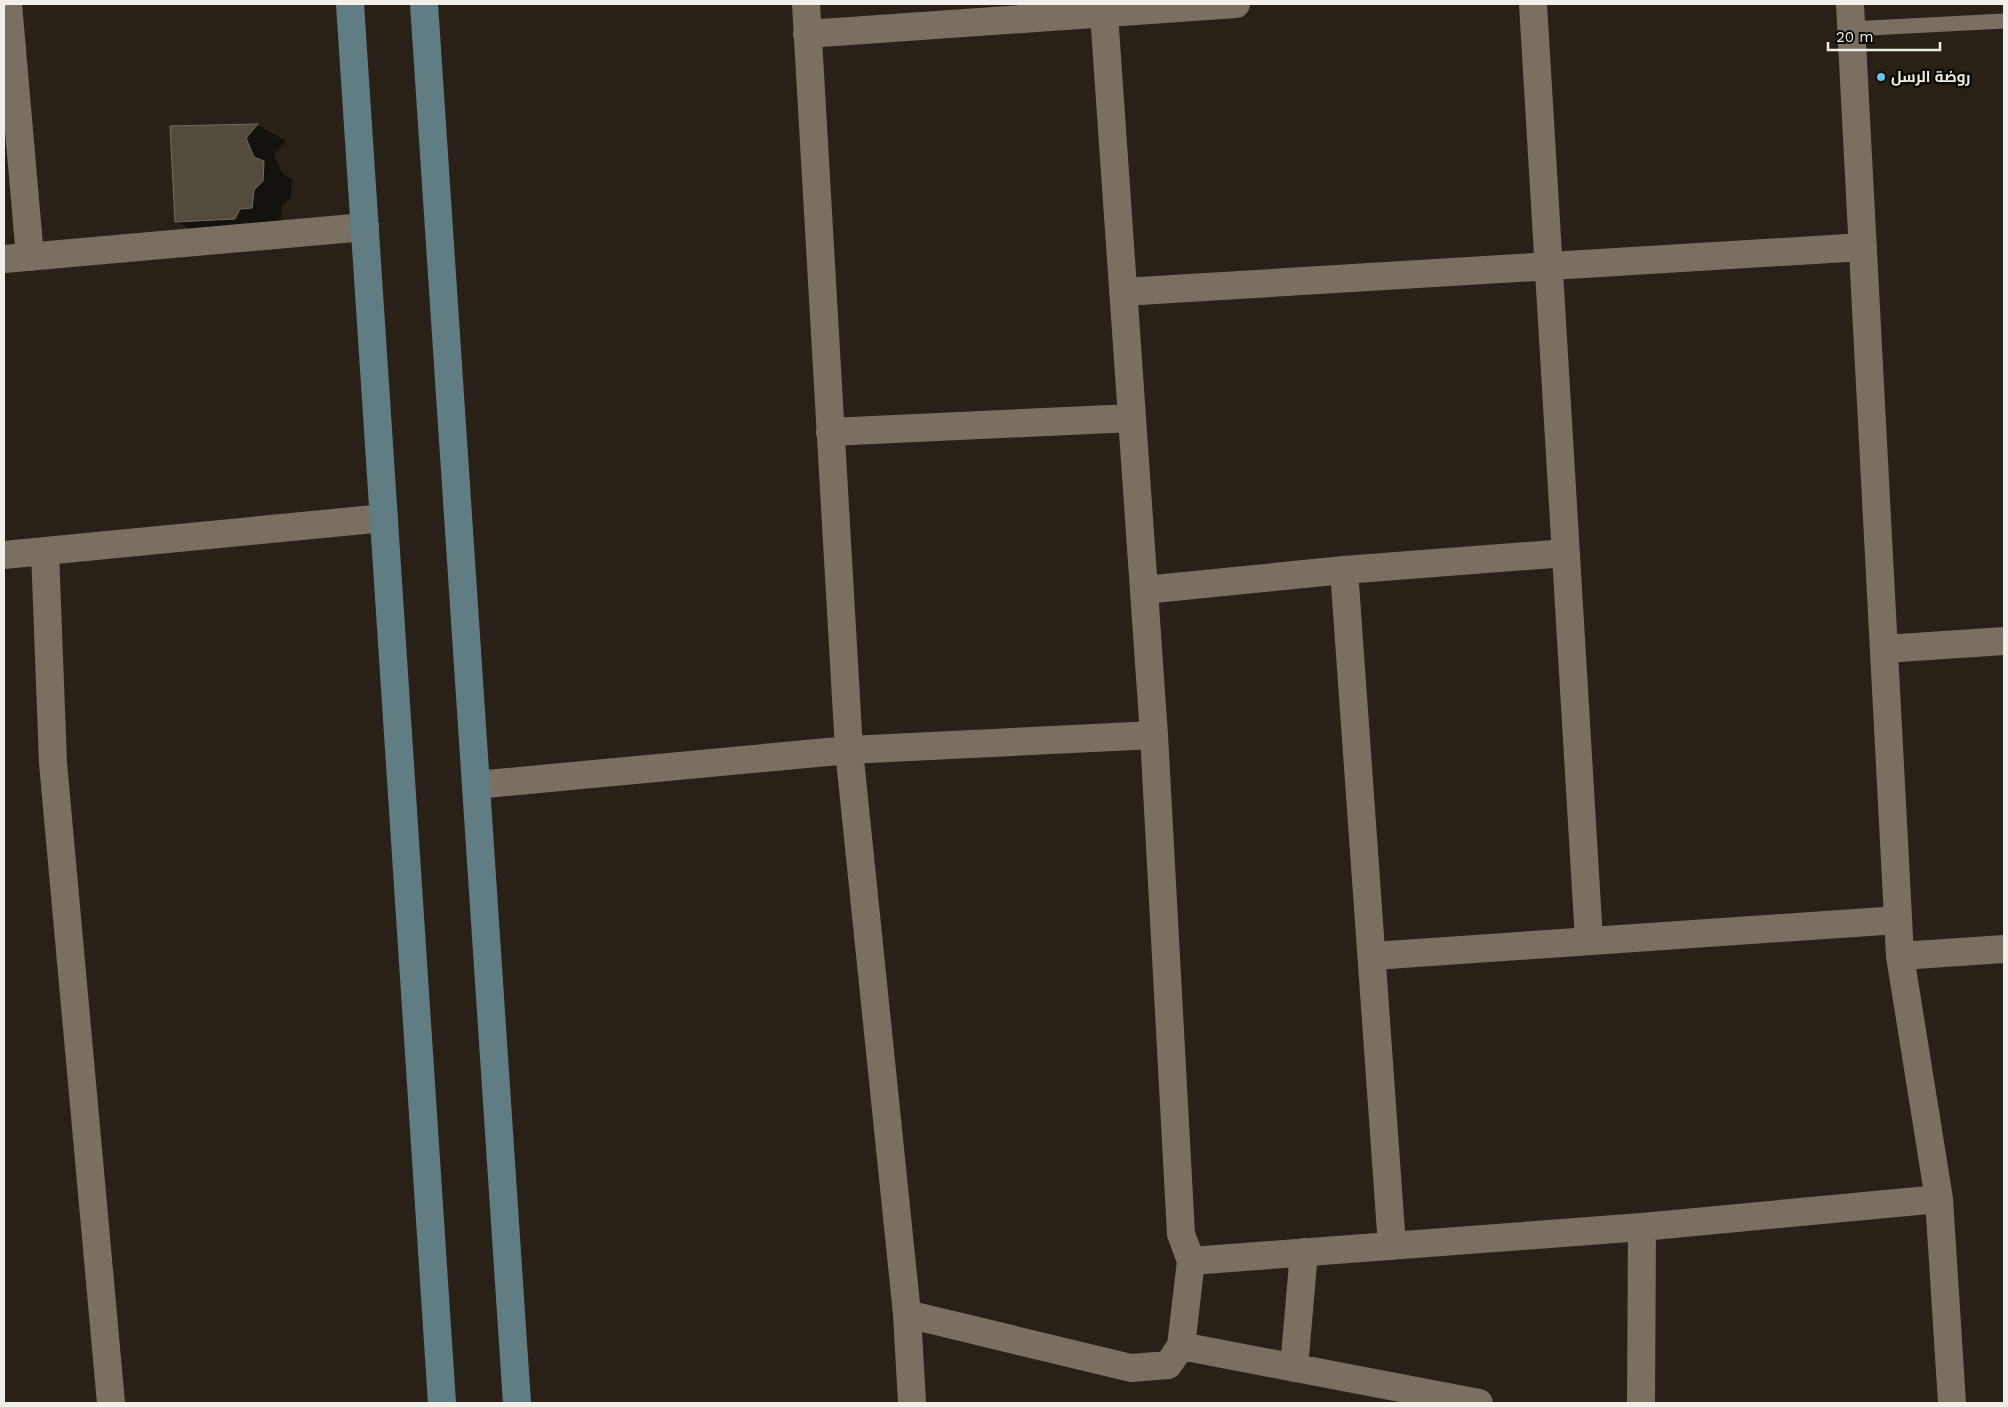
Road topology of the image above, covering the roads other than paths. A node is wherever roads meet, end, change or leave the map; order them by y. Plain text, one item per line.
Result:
1 (8, 4) edge
2 (350, 4) edge
3 (424, 4) edge
4 (806, 4) edge
5 (1236, 4) edge
6 (1533, 4) edge
7 (1104, 14) junction
8 (1851, 16) edge
9 (2004, 21) edge
10 (808, 34) junction
11 (365, 228) junction
12 (1863, 248) junction
13 (17, 258) edge
14 (1549, 265) junction
15 (1123, 292) junction
16 (1132, 418) junction
17 (830, 432) junction
18 (384, 518) junction
19 (45, 551) junction
20 (1566, 553) junction
21 (4, 554) edge
22 (1344, 570) junction
23 (1144, 590) junction
24 (2004, 641) edge
25 (1884, 650) junction
26 (1154, 735) junction
27 (849, 750) junction
28 (476, 785) junction
29 (1898, 920) junction
30 (1588, 940) junction
31 (2004, 949) edge
32 (1373, 956) junction
33 (1900, 956) junction
34 (1939, 1199) junction
35 (1642, 1227) junction
36 (1392, 1246) junction
37 (1304, 1252) junction
38 (1190, 1261) junction
39 (907, 1314) junction
40 (1181, 1346) junction
41 (1294, 1368) junction
42 (111, 1403) edge
43 (442, 1403) edge
44 (517, 1403) edge
45 (912, 1403) edge
46 (1479, 1403) edge
47 (1641, 1403) edge
48 (1952, 1403) edge

1 - 13 street
2 - 11 street
3 - 28 street
4 - 10 street
5 - 7 street
6 - 14 street
7 - 10 street
7 - 15 street
8 - 9 lane
8 - 12 street
10 - 17 street
11 - 13 street
11 - 18 street
12 - 14 street
12 - 25 street
14 - 15 street
14 - 20 street
15 - 16 street
16 - 17 street
16 - 23 street
17 - 27 street
18 - 19 street
18 - 43 street
19 - 21 street
19 - 42 street
20 - 22 street
20 - 30 street
22 - 23 street
22 - 32 street
23 - 26 street
24 - 25 street
25 - 29 street
26 - 27 street
26 - 38 street
27 - 28 street
27 - 39 street
28 - 44 street
29 - 30 street
29 - 33 street
30 - 32 street
31 - 33 street
32 - 36 street
33 - 34 street
34 - 35 street
34 - 48 street
35 - 36 street
35 - 47 street
36 - 37 street
37 - 38 street
37 - 41 street
38 - 40 street
39 - 40 street
39 - 45 street
40 - 41 street
41 - 46 street

